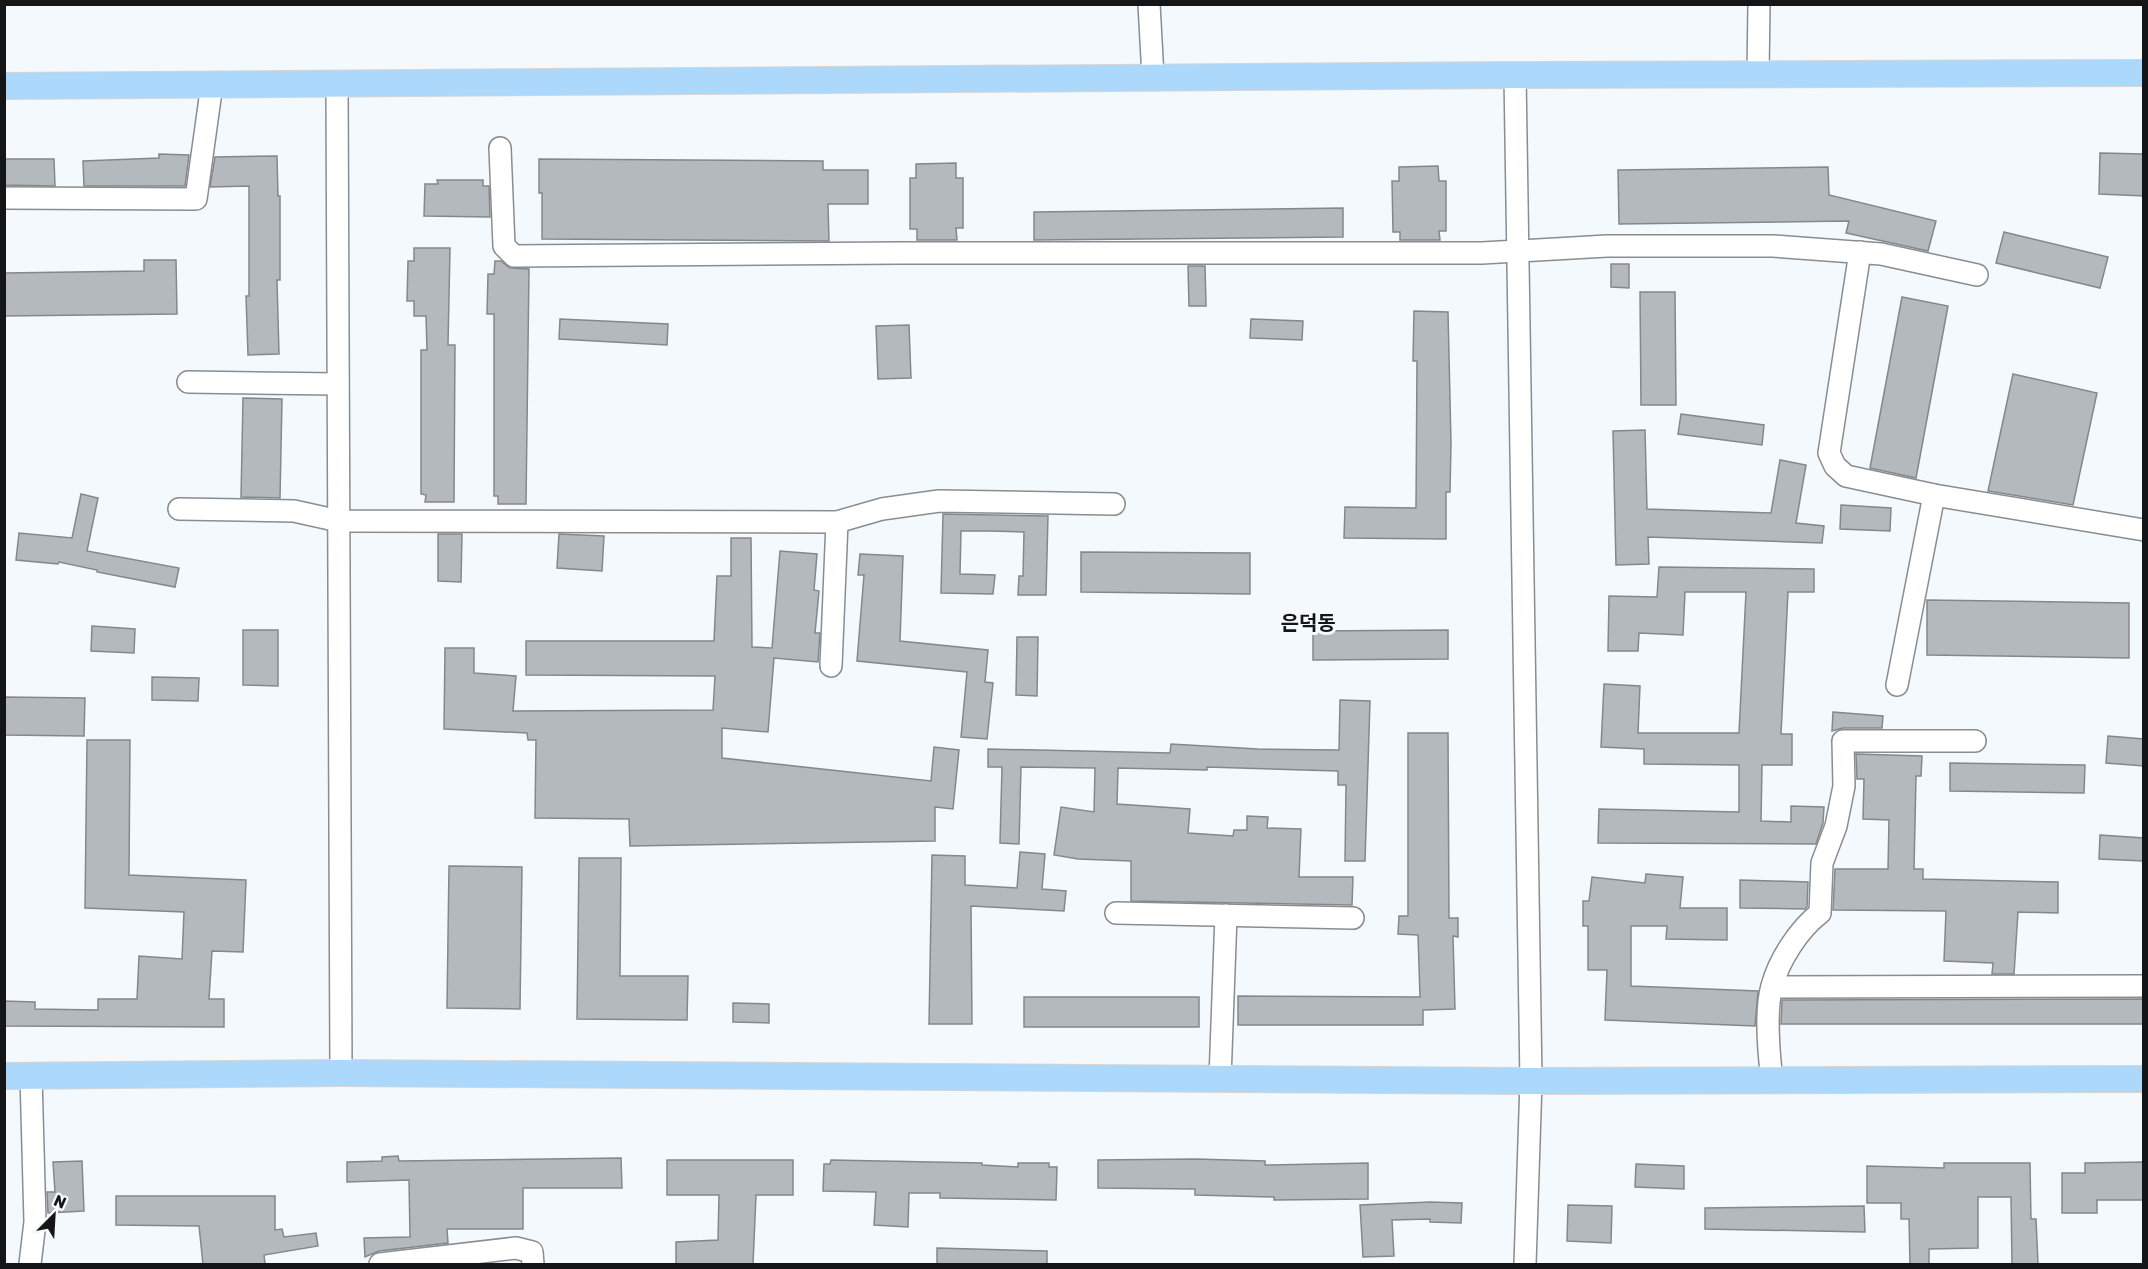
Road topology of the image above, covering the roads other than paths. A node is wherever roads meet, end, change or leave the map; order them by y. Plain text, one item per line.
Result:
1 (1149, 4) edge
2 (1759, 4) edge
3 (2144, 73) edge
4 (1758, 74) junction
5 (1515, 75) junction
6 (1153, 77) junction
7 (212, 84) junction
8 (337, 84) junction
9 (4, 86) edge
10 (500, 148) dead end
11 (4, 198) edge
12 (1518, 252) junction
13 (1860, 252) junction
14 (1977, 275) dead end
15 (188, 382) dead end
16 (338, 384) junction
17 (1934, 495) junction
18 (1114, 504) dead end
19 (179, 509) dead end
20 (339, 520) junction
21 (837, 522) junction
22 (2144, 530) edge
23 (831, 666) dead end
24 (1897, 685) dead end
25 (1975, 741) dead end
26 (1116, 913) dead end
27 (1226, 915) junction
28 (1353, 918) dead end
29 (2144, 986) edge
30 (1772, 987) junction
31 (341, 1073) junction
32 (4, 1076) edge
33 (31, 1076) junction
34 (1220, 1079) junction
35 (2144, 1079) edge
36 (1772, 1080) junction
37 (1531, 1081) junction
38 (30, 1264) edge
39 (380, 1264) edge
40 (533, 1264) edge
41 (1526, 1264) edge

1 - 6 street
2 - 4 street
3 - 4 main road
4 - 5 main road
5 - 6 main road
5 - 12 street
6 - 8 main road
7 - 8 main road
7 - 9 main road
7 - 11 street
8 - 16 street
10 - 12 street
12 - 13 street
12 - 37 street
13 - 14 street
13 - 17 street
15 - 16 street
16 - 20 street
17 - 22 street
17 - 24 street
18 - 21 street
19 - 20 street
20 - 21 street
20 - 31 street
21 - 23 street
25 - 30 street
26 - 27 street
27 - 28 street
27 - 34 street
29 - 30 street
30 - 36 street
31 - 33 main road
31 - 34 main road
32 - 33 main road
33 - 38 street
34 - 37 main road
35 - 36 main road
36 - 37 main road
37 - 41 street
39 - 40 street

